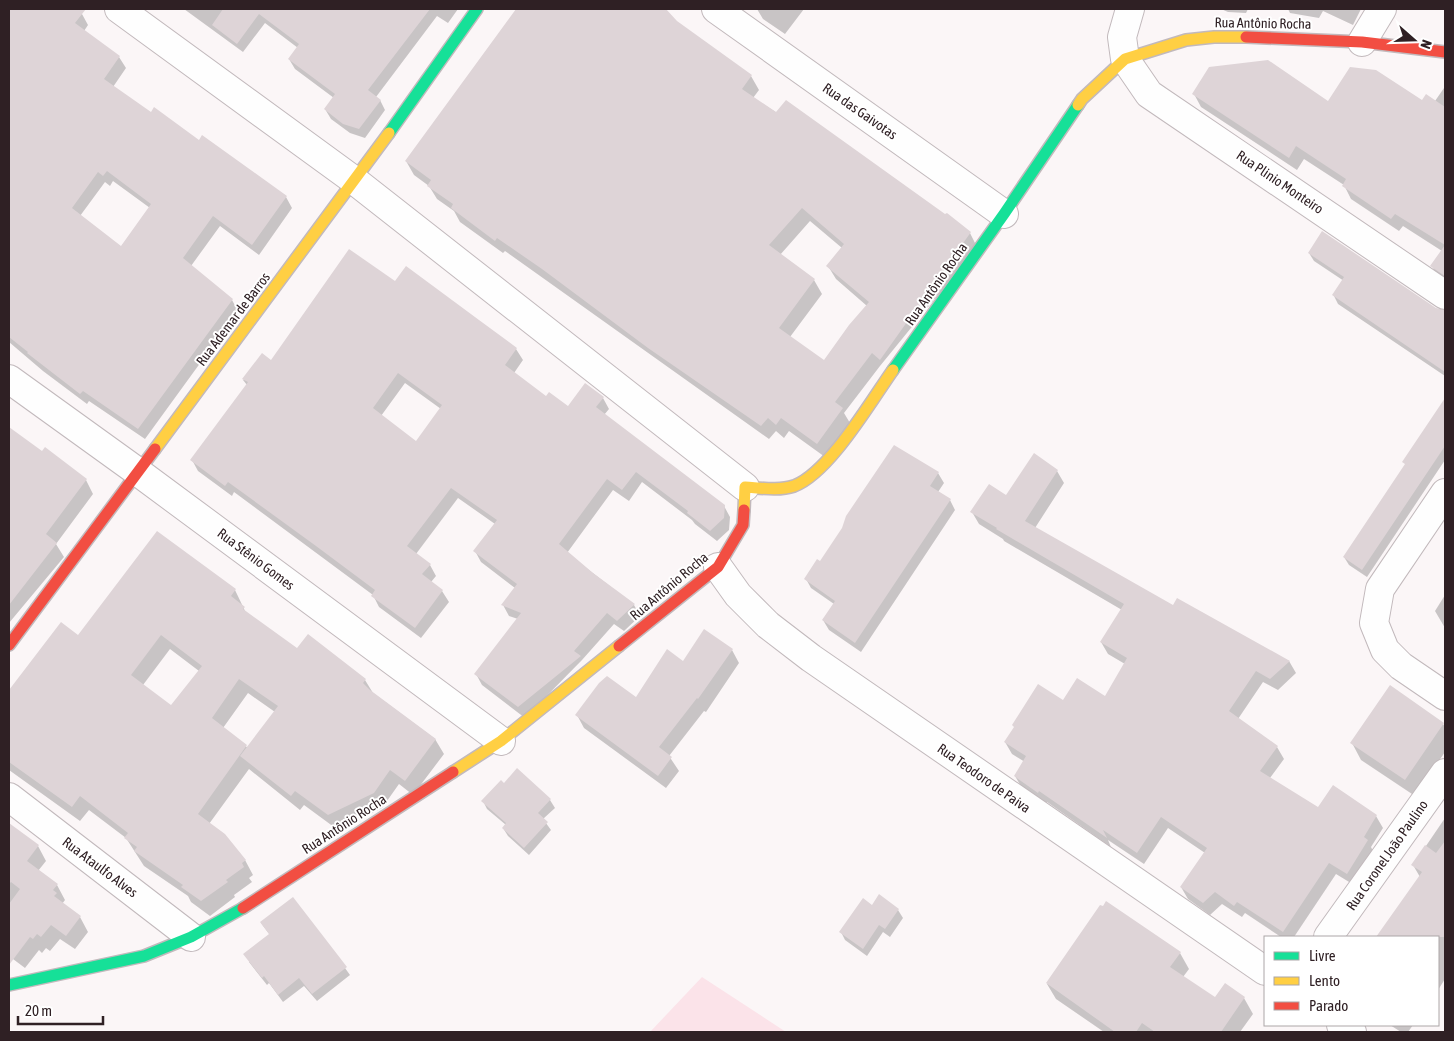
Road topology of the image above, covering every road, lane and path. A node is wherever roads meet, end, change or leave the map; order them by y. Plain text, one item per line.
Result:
1 (119, 9) edge
2 (477, 9) edge
3 (716, 9) edge
4 (1130, 9) edge
5 (1382, 9) edge
6 (1362, 42) junction
7 (1445, 52) edge
8 (1125, 59) junction
9 (355, 181) junction
10 (1004, 214) junction
11 (1445, 295) edge
12 (9, 379) edge
13 (138, 472) junction
14 (745, 487) junction
15 (1445, 493) edge
16 (718, 567) junction
17 (9, 645) edge
18 (1445, 696) edge
19 (501, 741) junction
20 (1445, 773) edge
21 (9, 797) edge
22 (1329, 936) edge
23 (191, 937) junction
24 (1264, 970) edge
25 (9, 985) edge

1 - 9 street
2 - 9 street, Rua Ademar de Barros
3 - 10 street, Rua das Gaivotas
4 - 8 street
5 - 6 street
6 - 7 street, Rua Antônio Rocha
6 - 8 street, Rua Antônio Rocha
8 - 10 street, Rua Antônio Rocha
8 - 11 street, Rua Plinio Monteiro
9 - 13 street, Rua Ademar de Barros
9 - 14 street
10 - 14 street, Rua Antônio Rocha
12 - 13 street, Rua Stênio Gomes
13 - 17 street, Rua Ademar de Barros
13 - 19 street, Rua Stênio Gomes
14 - 16 street, Rua Antônio Rocha
15 - 18 street
16 - 19 street, Rua Antônio Rocha
16 - 24 street, Rua Teodoro de Paiva
19 - 23 street, Rua Antônio Rocha
20 - 22 street, Rua Coronel João Paulino
21 - 23 street, Rua Ataulfo Alves
23 - 25 street, Rua Antônio Rocha

